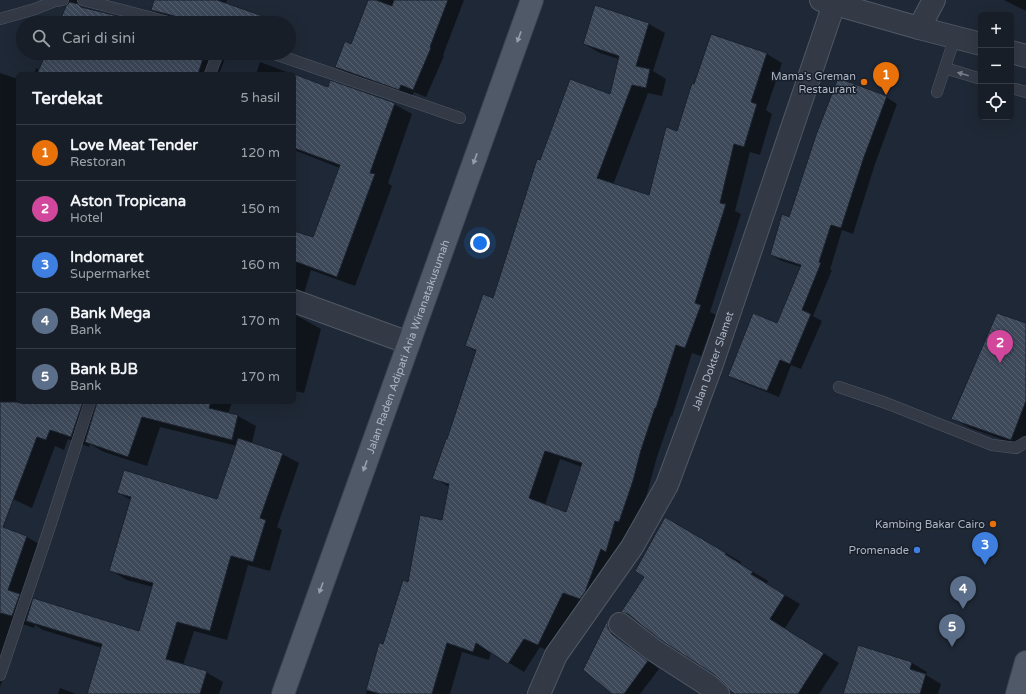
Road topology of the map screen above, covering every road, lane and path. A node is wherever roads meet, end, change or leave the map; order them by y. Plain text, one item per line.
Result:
1 (63, 0) edge
2 (84, 0) edge
3 (532, 0) edge
4 (934, 0) edge
5 (827, 2) edge
6 (145, 16) edge
7 (0, 19) edge
8 (919, 28) junction
9 (955, 37) junction
10 (978, 43) edge
11 (1014, 53) edge
12 (1026, 56) edge
13 (215, 60) edge
14 (292, 60) edge
15 (945, 68) junction
16 (211, 72) edge
17 (978, 78) edge
18 (1014, 89) edge
19 (937, 92) dead end
20 (1026, 92) edge
21 (460, 118) dead end
22 (296, 302) edge
23 (409, 344) junction
24 (840, 386) dead end
25 (89, 404) edge
26 (1026, 442) edge
27 (620, 624) dead end
28 (1026, 662) edge
29 (0, 675) edge
30 (283, 694) edge
31 (539, 694) edge
32 (718, 694) edge
33 (1017, 694) edge

1 - 7 lane
2 - 6 lane
3 -> 23 main road, Jalan Raden Adipati Aria Wiranatakusumah
4 - 8 street
5 - 8 street
5 - 31 street, Jalan Dokter Slamet
8 - 9 street
9 - 10 street
9 - 15 lane
11 - 12 street
13 - 16 lane
14 - 21 lane
17 -> 15 lane
15 - 19 lane
18 - 20 lane
22 - 23 street
23 -> 30 main road, Jalan Raden Adipati Aria Wiranatakusumah
24 - 26 lane
25 - 29 lane
27 - 32 street
28 - 33 main road

